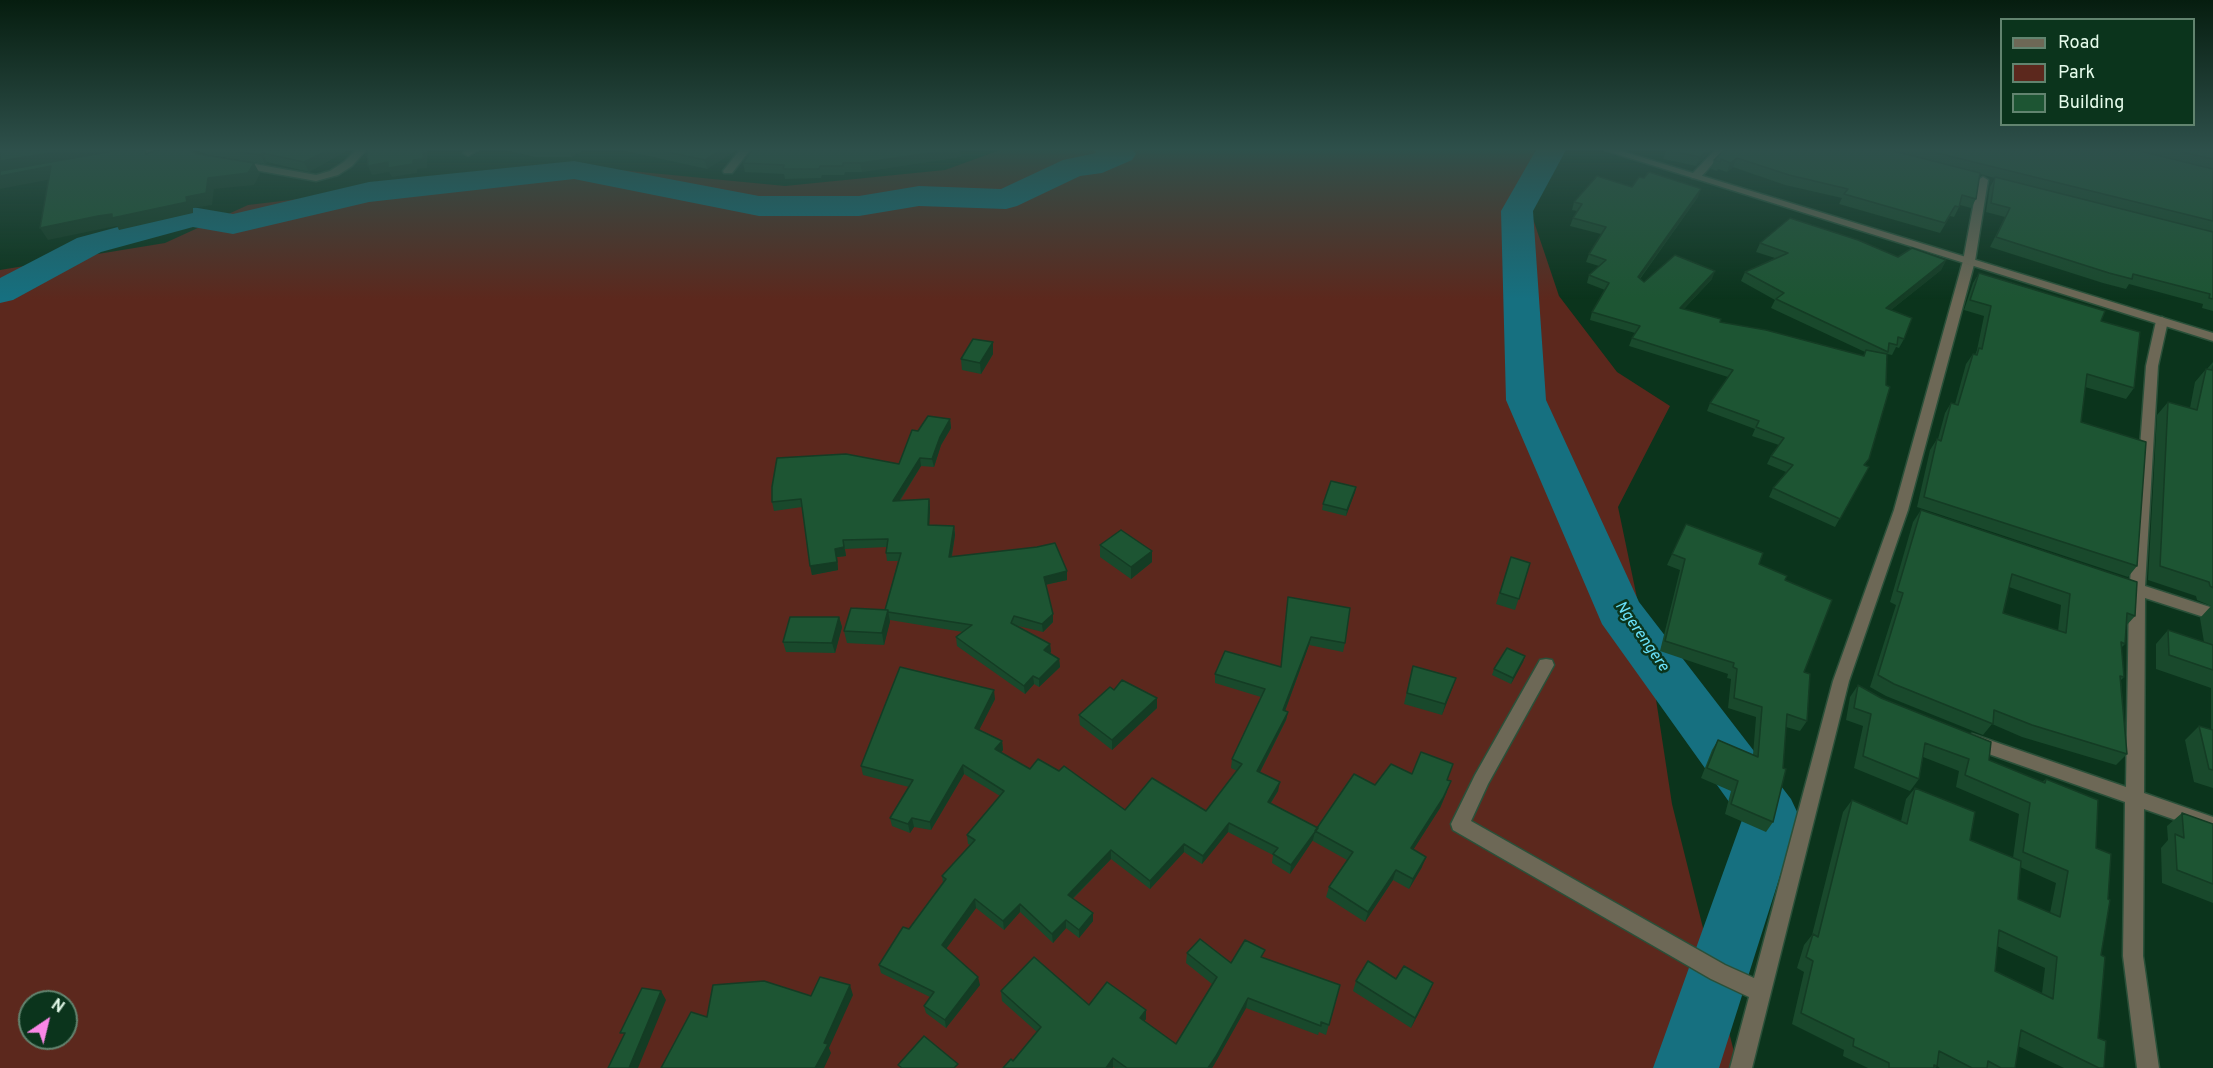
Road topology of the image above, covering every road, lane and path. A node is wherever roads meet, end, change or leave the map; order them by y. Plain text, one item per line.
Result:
1 (1773, 200) edge
2 (1980, 200) edge
3 (1969, 261) junction
4 (2162, 321) junction
5 (2213, 337) edge
6 (2114, 582) edge
7 (2137, 590) junction
8 (2213, 614) edge
9 (1546, 665) dead end
10 (1841, 681) junction
11 (1860, 692) edge
12 (1955, 735) edge
13 (2134, 799) junction
14 (2213, 825) edge
15 (1761, 992) junction
16 (1745, 1067) edge
17 (2148, 1068) edge

1 - 3 street
2 - 3 street
3 - 4 street
3 - 10 street
4 - 5 street
4 - 7 street
6 - 7 street
7 - 8 street
7 - 13 street
9 - 15 street
10 - 11 street
10 - 15 street
12 - 13 street
13 - 14 street
13 - 17 street
15 - 16 street

